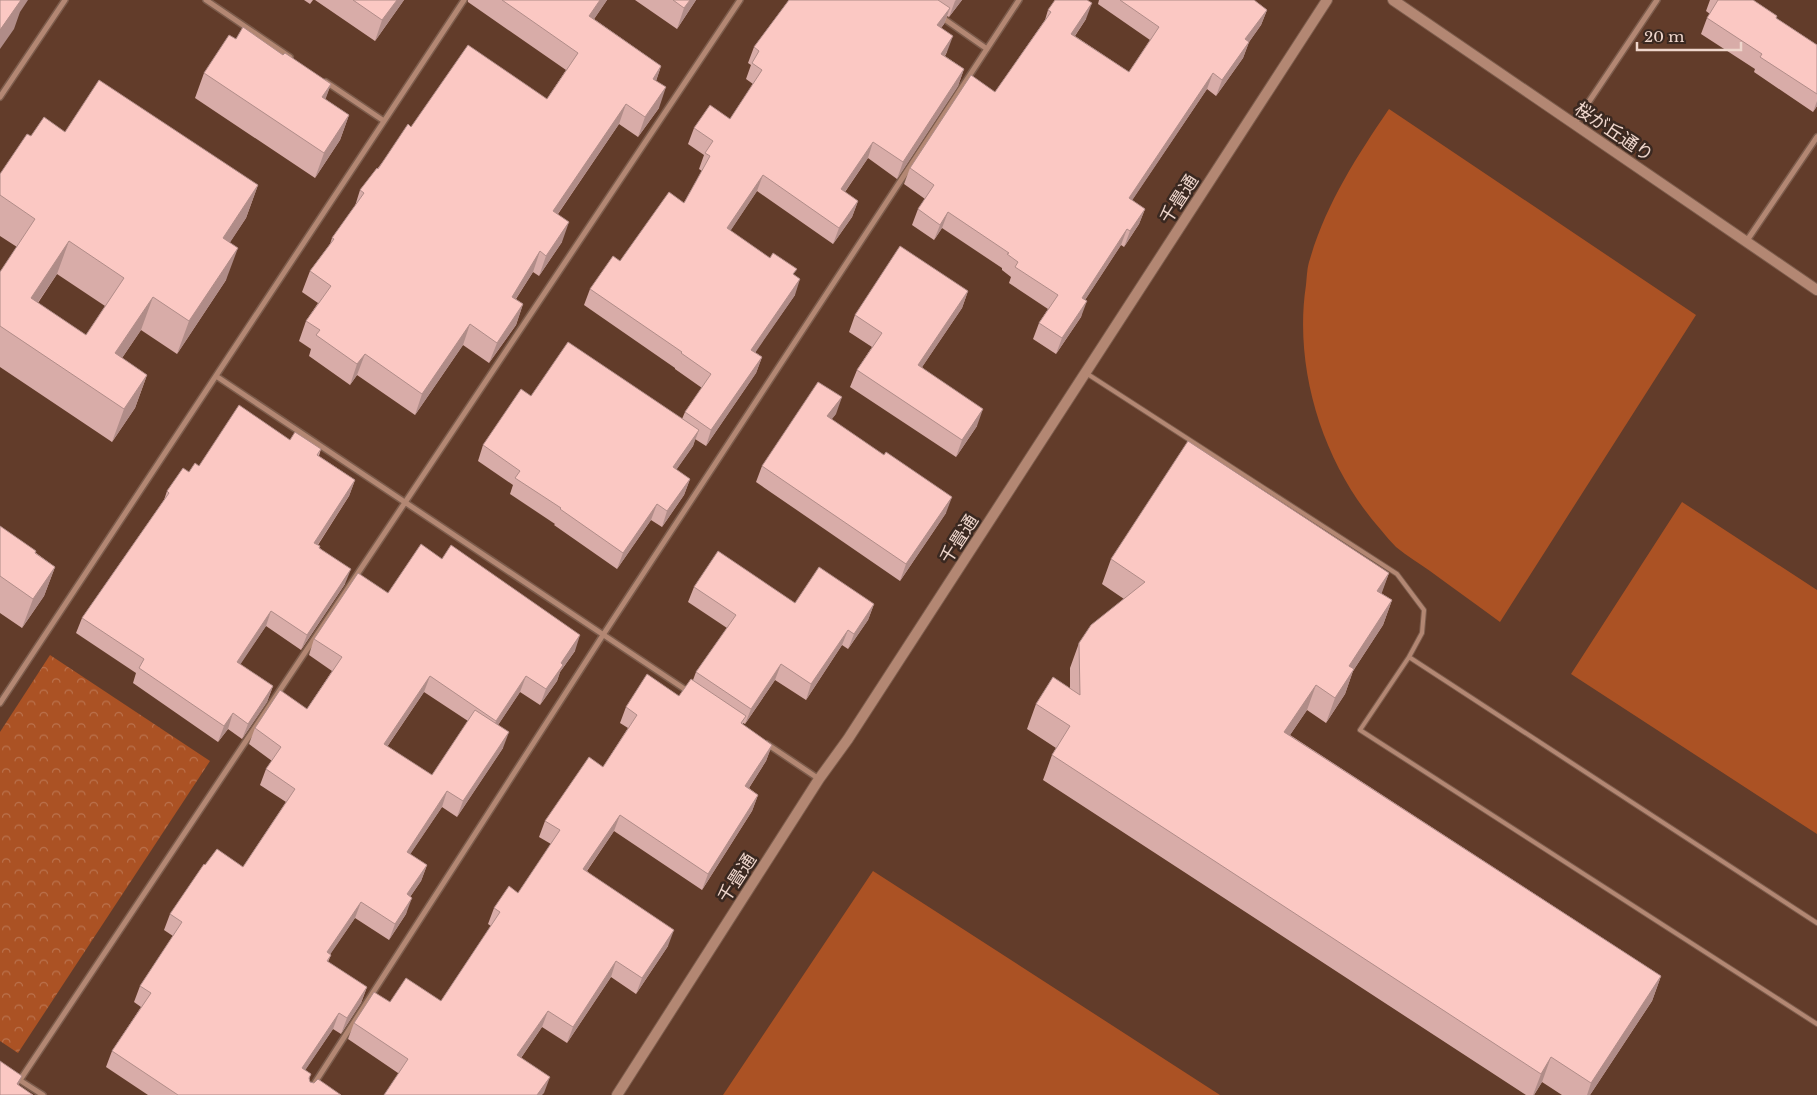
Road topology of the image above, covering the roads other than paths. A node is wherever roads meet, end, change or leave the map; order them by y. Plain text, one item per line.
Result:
1 (65, 0) edge
2 (206, 0) edge
3 (464, 0) edge
4 (740, 0) edge
5 (1019, 0) edge
6 (1327, 0) edge
7 (1392, 0) edge
8 (1657, 0) edge
9 (933, 11) edge
10 (987, 49) junction
11 (295, 60) edge
12 (320, 77) edge
13 (0, 97) edge
14 (384, 121) junction
15 (1574, 124) junction
16 (1817, 137) edge
17 (1746, 242) junction
18 (1817, 290) edge
19 (1086, 373) junction
20 (216, 376) junction
21 (405, 502) junction
22 (603, 634) junction
23 (1409, 657) junction
24 (695, 696) edge
25 (0, 703) edge
26 (761, 740) edge
27 (820, 779) junction
28 (1817, 923) edge
29 (1817, 1024) edge
30 (14, 1076) edge
31 (20, 1080) junction
32 (43, 1095) edge
33 (307, 1095) edge
34 (617, 1095) edge

1 - 13 street
2 - 11 street
3 - 14 street
4 - 21 street
5 - 10 street
6 - 19 street, 千畳通
7 - 15 street, 桜が丘通り
8 - 15 street
9 - 10 street
10 - 22 street
12 - 14 street
14 - 20 street
15 - 17 street, 桜が丘通り
16 - 17 street
17 - 18 street, 桜が丘通り
19 - 23 lane
19 - 27 street, 千畳通
20 - 21 street
20 - 25 street
21 - 22 street
21 - 31 street
22 - 24 street
22 - 33 street
23 - 28 lane
23 - 29 lane
26 - 27 street
27 - 34 street, 千畳通
30 - 31 street
31 - 32 street

